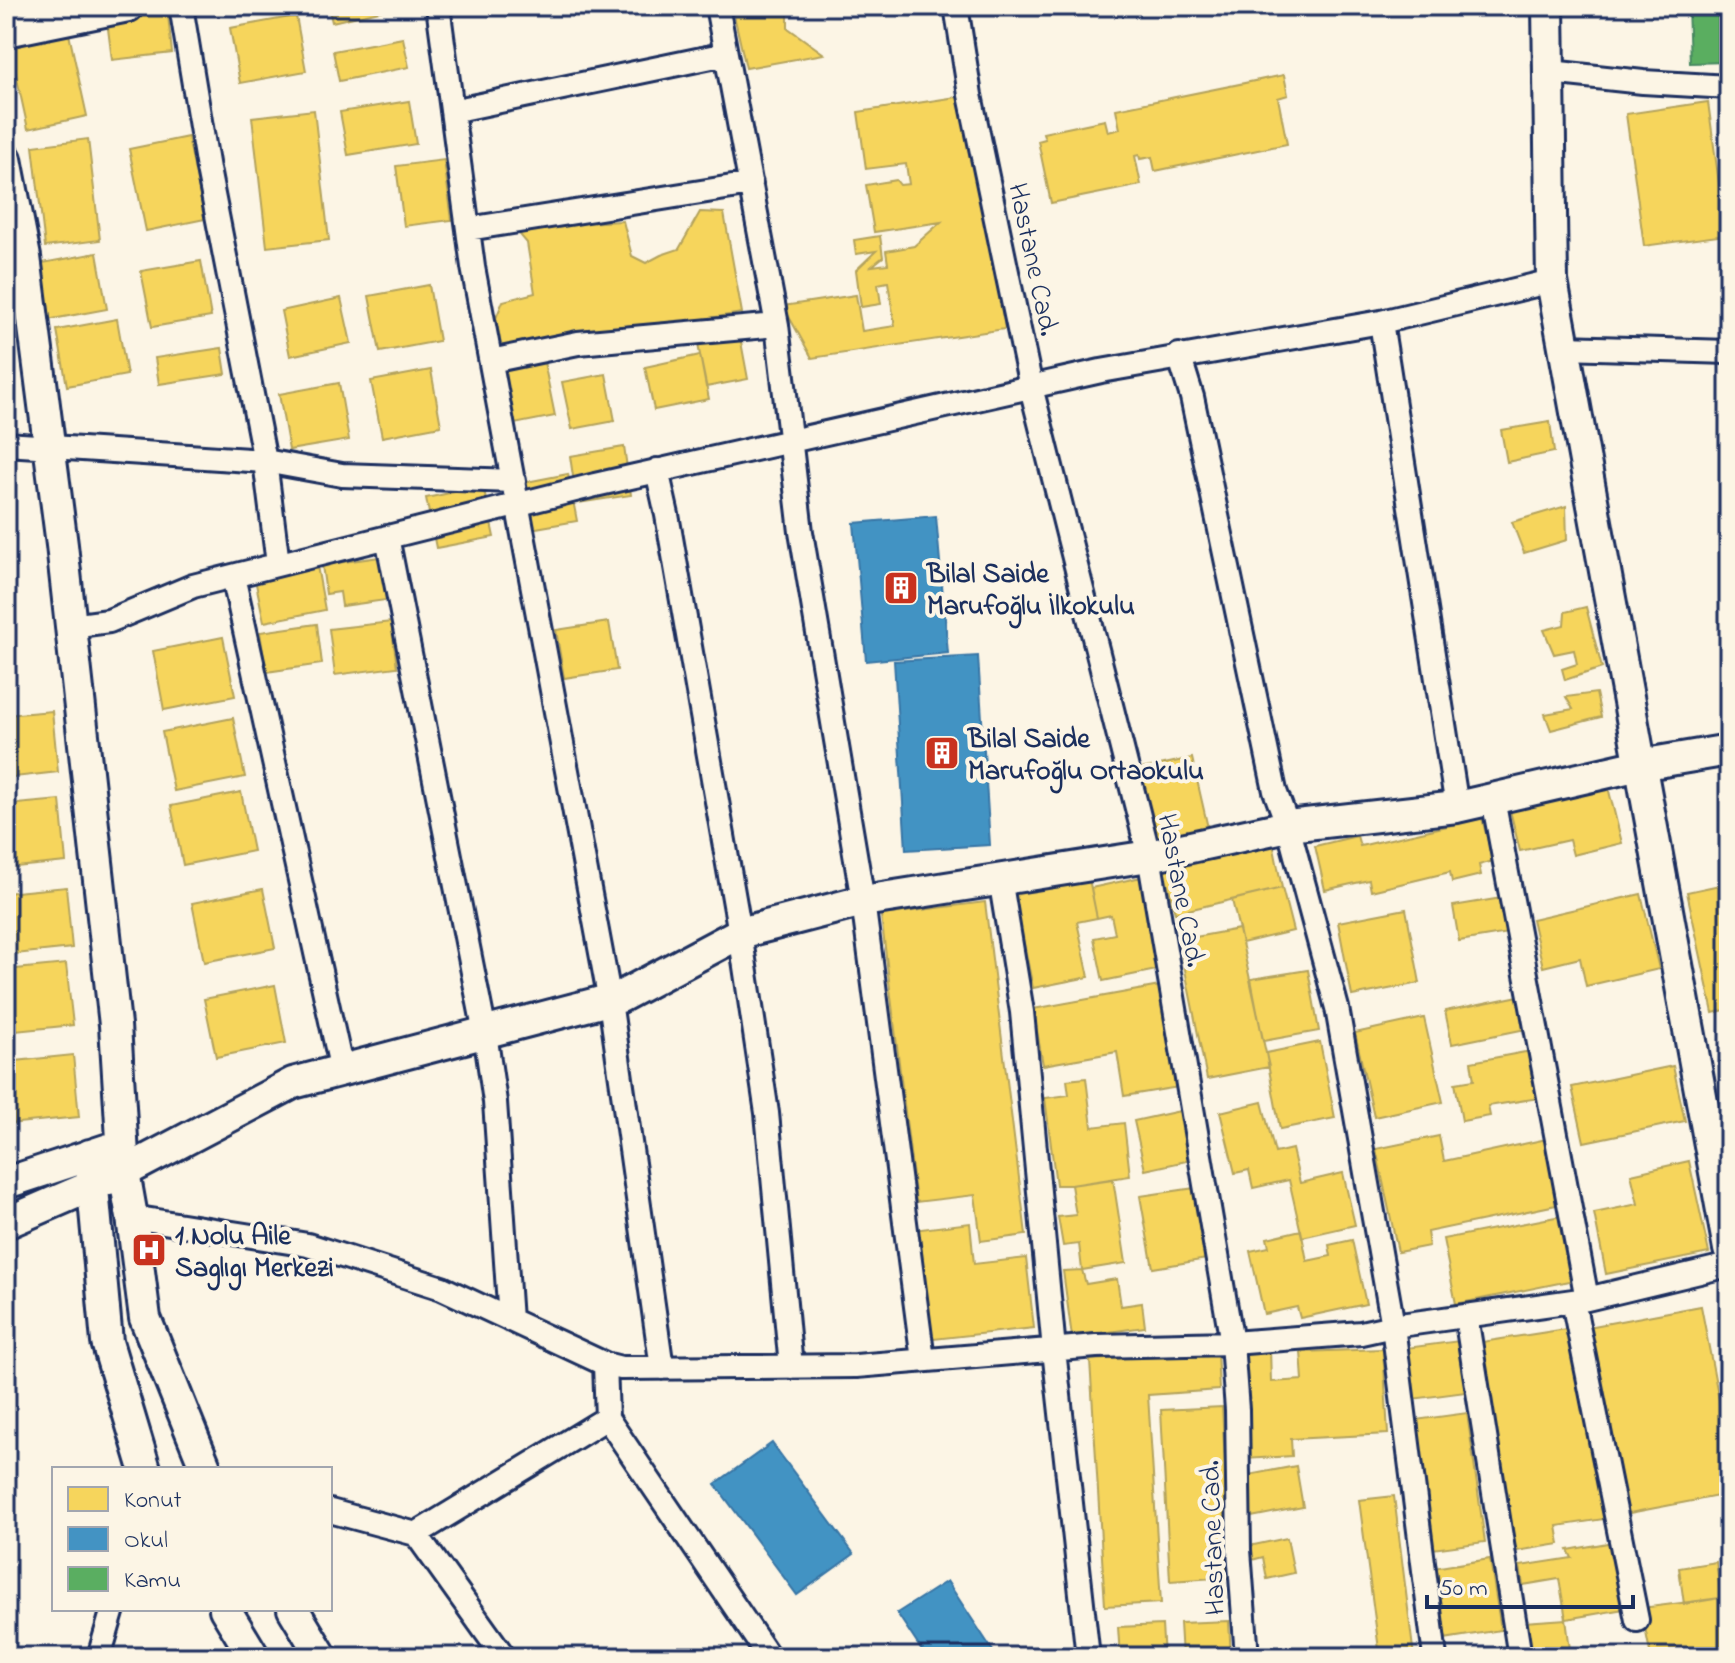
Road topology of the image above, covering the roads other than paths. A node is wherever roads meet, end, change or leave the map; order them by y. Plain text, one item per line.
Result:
1 (128, 6) edge
2 (181, 6) edge
3 (438, 6) edge
4 (717, 6) edge
5 (956, 6) edge
6 (1548, 6) edge
7 (6, 31) edge
8 (726, 54) junction
9 (1550, 72) junction
10 (1729, 87) edge
11 (452, 111) junction
12 (6, 159) edge
13 (751, 184) junction
14 (468, 229) junction
15 (1552, 281) junction
16 (1381, 322) junction
17 (777, 325) junction
18 (1564, 347) junction
19 (1729, 352) edge
20 (1179, 355) junction
21 (491, 361) junction
22 (1031, 387) junction
23 (789, 441) junction
24 (6, 444) edge
25 (49, 446) junction
26 (265, 461) junction
27 (657, 470) junction
28 (514, 481) junction
29 (519, 504) junction
30 (387, 537) junction
31 (278, 564) junction
32 (233, 576) junction
33 (71, 626) junction
34 (1729, 750) edge
35 (1640, 765) junction
36 (1493, 799) junction
37 (1457, 807) junction
38 (1288, 826) junction
39 (1149, 856) junction
40 (1000, 878) junction
41 (863, 901) junction
42 (740, 933) junction
43 (610, 1001) junction
44 (485, 1033) junction
45 (342, 1071) junction
46 (90, 1155) junction
47 (123, 1159) junction
48 (6, 1183) edge
49 (94, 1185) junction
50 (132, 1217) junction
51 (6, 1223) edge
52 (1729, 1249) edge
53 (1729, 1265) edge
54 (1580, 1300) junction
55 (1466, 1316) junction
56 (510, 1320) junction
57 (1393, 1326) junction
58 (1232, 1343) junction
59 (1054, 1350) junction
60 (923, 1360) junction
61 (605, 1364) junction
62 (791, 1367) junction
63 (662, 1368) junction
64 (607, 1418) junction
65 (144, 1467) edge
66 (205, 1467) edge
67 (332, 1512) edge
68 (416, 1534) junction
69 (112, 1611) edge
70 (226, 1611) edge
71 (294, 1611) edge
72 (1637, 1620) dead end
73 (99, 1657) edge
74 (254, 1657) edge
75 (322, 1657) edge
76 (504, 1657) edge
77 (769, 1657) edge
78 (1088, 1657) edge
79 (1247, 1657) edge
80 (1435, 1657) edge
81 (1520, 1657) edge

1 - 7 street
2 - 26 street
3 - 11 street
4 - 8 street
5 - 22 street, Hastane Cad.
6 - 9 street
8 - 11 street
8 - 13 street
9 - 10 street
9 - 15 street
11 - 14 street
12 - 25 street
13 - 14 street
13 - 17 street
14 - 21 street
15 - 16 street
15 - 18 street
16 - 20 street
16 - 37 street
17 - 21 street
17 - 23 street
18 - 19 street
18 - 35 street
20 - 22 street
20 - 38 street
21 - 28 street
22 - 23 street
22 - 39 street, Hastane Cad.
23 - 27 street
23 - 41 street
24 - 25 street
25 - 26 street
25 - 33 street
26 - 28 street
26 - 31 street
27 - 29 street
27 - 42 street
28 - 29 street
29 - 30 street
29 - 43 street
30 - 31 street
30 - 44 street
31 - 32 street
32 - 33 street
32 - 45 street
33 - 47 street
34 - 35 street
35 - 36 street
35 - 52 street
36 - 37 street
36 - 54 street
37 - 38 street
38 - 39 street
38 - 57 street
39 - 40 street
39 - 58 street, Hastane Cad.
40 - 41 street
40 - 59 street
41 - 42 street
41 - 60 street
42 - 43 street
42 - 62 street
43 - 44 street
43 - 63 street
44 - 45 street
44 - 56 street
45 - 47 street
46 - 47 street
46 - 48 street
46 - 49 street
47 - 49 street
47 - 50 street
49 - 51 street
49 - 65 street
50 - 56 street
50 - 66 street
53 - 54 street
54 - 55 street
54 - 72 street
55 - 57 street
55 - 81 street
56 - 61 street
57 - 58 street
57 - 80 street
58 - 59 street
58 - 79 street, Hastane Cad.
59 - 60 street
59 - 78 street
60 - 62 street
61 - 63 street
61 - 64 street
62 - 63 street
64 - 68 street
64 - 77 street
67 - 68 street
68 - 76 street
69 - 73 street
70 - 74 street
71 - 75 street

